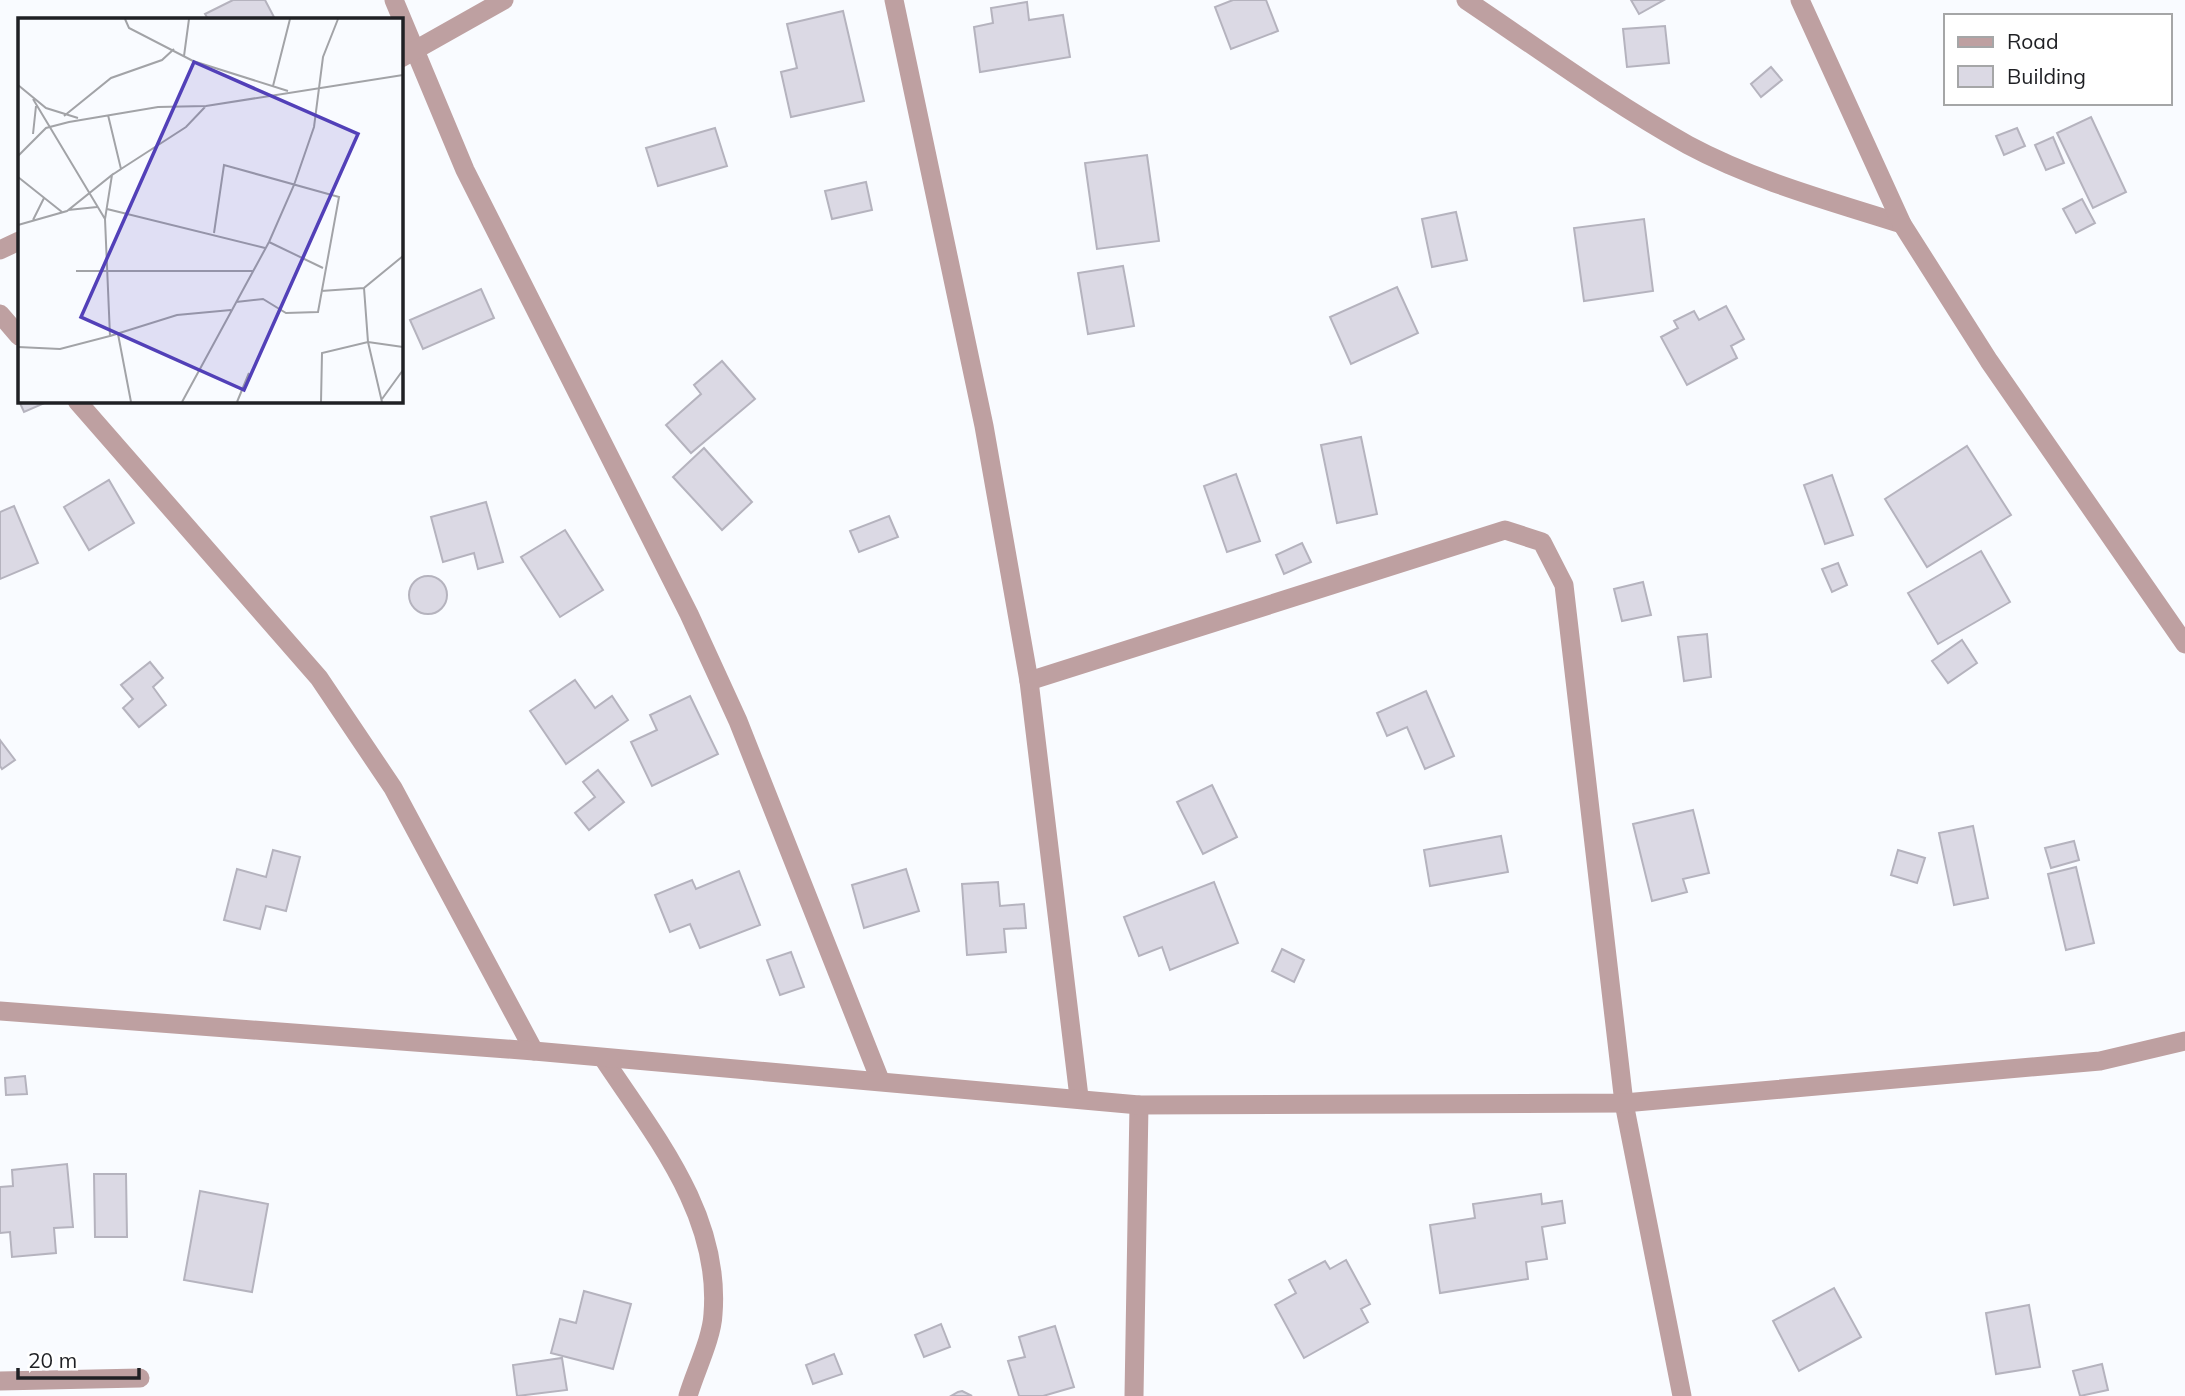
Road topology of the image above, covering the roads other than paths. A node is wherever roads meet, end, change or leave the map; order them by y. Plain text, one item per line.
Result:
1 (394, 0) edge
2 (504, 0) edge
3 (894, 0) edge
4 (1466, 0) edge
5 (1801, 0) edge
6 (399, 18) edge
7 (402, 31) edge
8 (408, 54) edge
9 (1902, 224) junction
10 (18, 241) edge
11 (0, 250) edge
12 (2, 320) edge
13 (18, 335) edge
14 (78, 402) edge
15 (2185, 644) edge
16 (1029, 681) junction
17 (0, 1011) edge
18 (2185, 1041) edge
19 (534, 1051) junction
20 (603, 1058) junction
21 (880, 1080) junction
22 (1079, 1097) junction
23 (1624, 1103) junction
24 (1139, 1105) junction
25 (140, 1378) dead end
26 (0, 1381) edge
27 (688, 1396) edge
28 (1134, 1396) edge
29 (1682, 1396) edge

1 - 6 street
2 - 8 street
3 - 16 street
4 - 9 street
5 - 9 street
7 - 8 street
8 - 21 street
9 - 15 street
10 - 11 street
12 - 13 street
14 - 19 street
16 - 22 street
16 - 23 street
17 - 19 street
18 - 23 street
19 - 20 street
20 - 21 street
20 - 27 street
21 - 22 street
22 - 24 street
23 - 24 street
23 - 29 street
24 - 28 street
25 - 26 street

